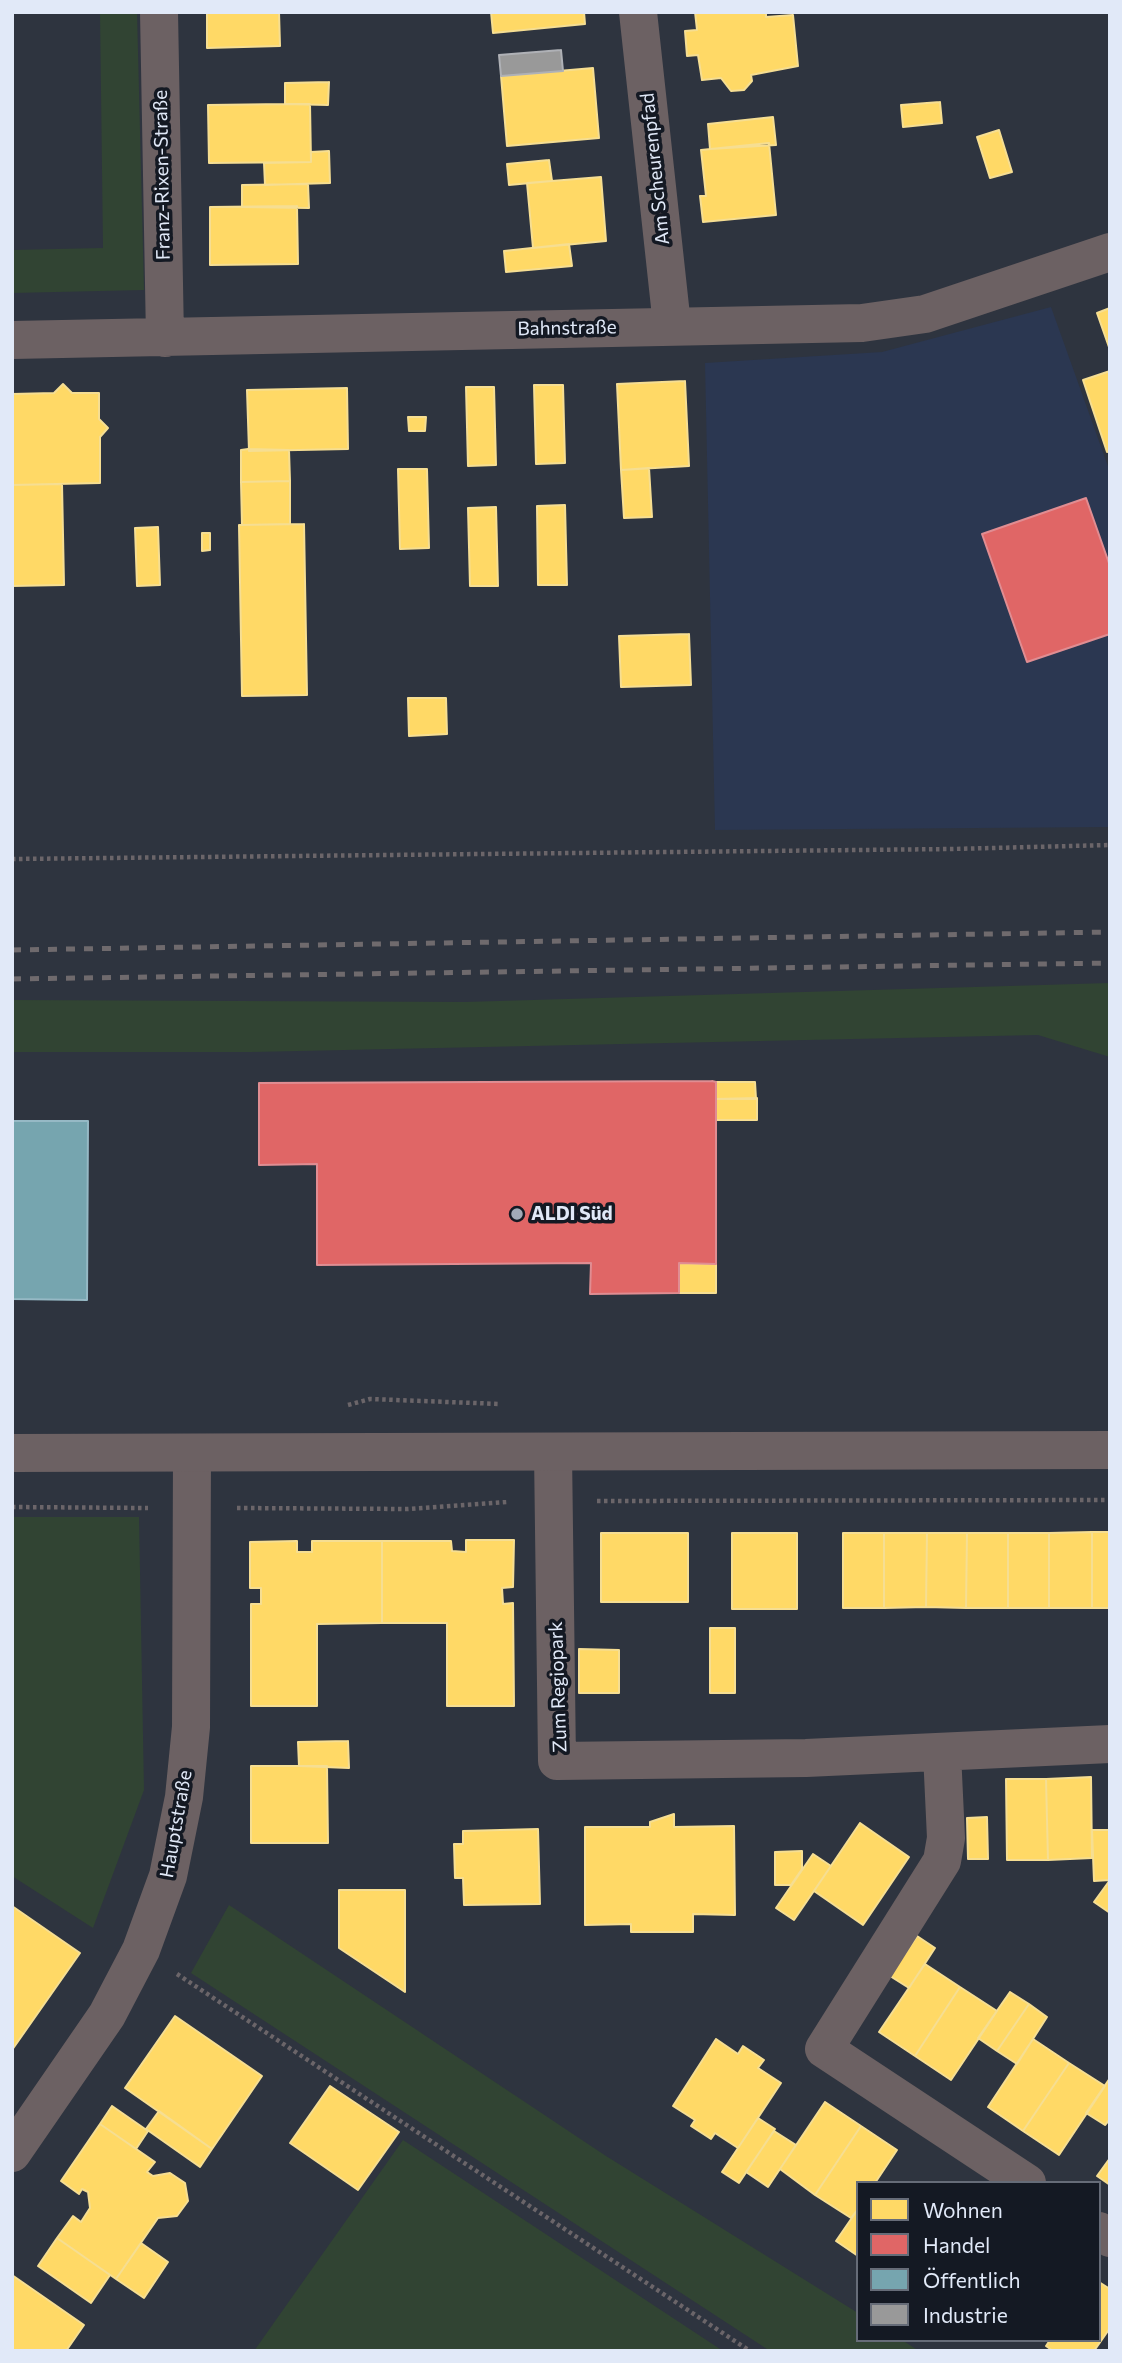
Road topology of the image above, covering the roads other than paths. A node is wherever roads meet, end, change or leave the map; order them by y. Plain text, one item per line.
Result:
1 (159, 12) edge
2 (638, 12) edge
3 (1110, 251) edge
4 (672, 325) junction
5 (165, 338) junction
6 (12, 340) edge
7 (1110, 1450) edge
8 (12, 1452) edge
9 (553, 1452) junction
10 (192, 1454) junction
11 (1110, 1744) edge
12 (942, 1753) junction
13 (12, 2153) edge
14 (1024, 2181) edge

1 - 5 street, Franz-Rixen-Straße
2 - 4 street, Am Scheurenpfad
3 - 4 street, Bahnstraße
4 - 5 street, Bahnstraße
5 - 6 street, Bahnstraße
7 - 9 street
8 - 10 street
9 - 10 street
9 - 12 street, Zum Regiopark
10 - 13 street, Hauptstraße
11 - 12 street
12 - 14 street

